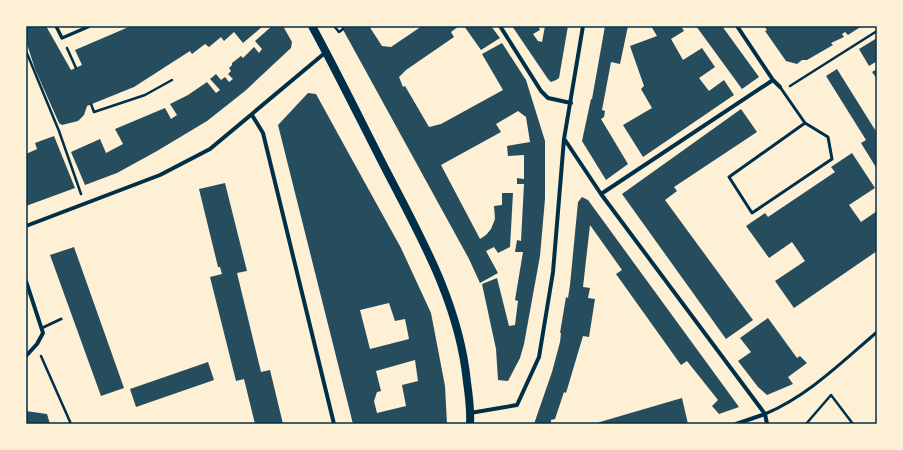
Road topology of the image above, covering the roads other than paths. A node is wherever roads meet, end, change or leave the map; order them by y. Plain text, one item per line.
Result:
1 (56, 26) edge
2 (90, 26) edge
3 (312, 26) edge
4 (500, 26) edge
5 (583, 26) edge
6 (737, 26) edge
7 (326, 52) junction
8 (773, 80) junction
9 (780, 87) joint
10 (571, 103) junction
11 (252, 115) junction
12 (805, 123) junction
13 (564, 139) junction
14 (600, 194) junction
15 (26, 226) edge
16 (26, 281) edge
17 (61, 319) dead end
18 (42, 328) junction
19 (877, 332) edge
20 (26, 356) edge
21 (470, 413) junction
22 (765, 414) junction
23 (334, 424) edge
24 (470, 424) edge
25 (736, 424) edge
26 (767, 424) edge

1 - 2 street
3 - 7 main road
4 - 10 street
5 - 10 street
6 - 8 street
7 - 11 street
7 - 21 main road
8 - 9 street
8 - 14 street
9 - 12 lane
10 - 13 street
11 - 15 street
11 - 23 street
12 - 12 lane
13 - 14 street
13 - 21 street
14 - 22 street
16 - 18 street
17 - 18 lane
18 - 20 street
19 - 22 lane
21 - 24 main road
22 - 25 street
22 - 26 street

